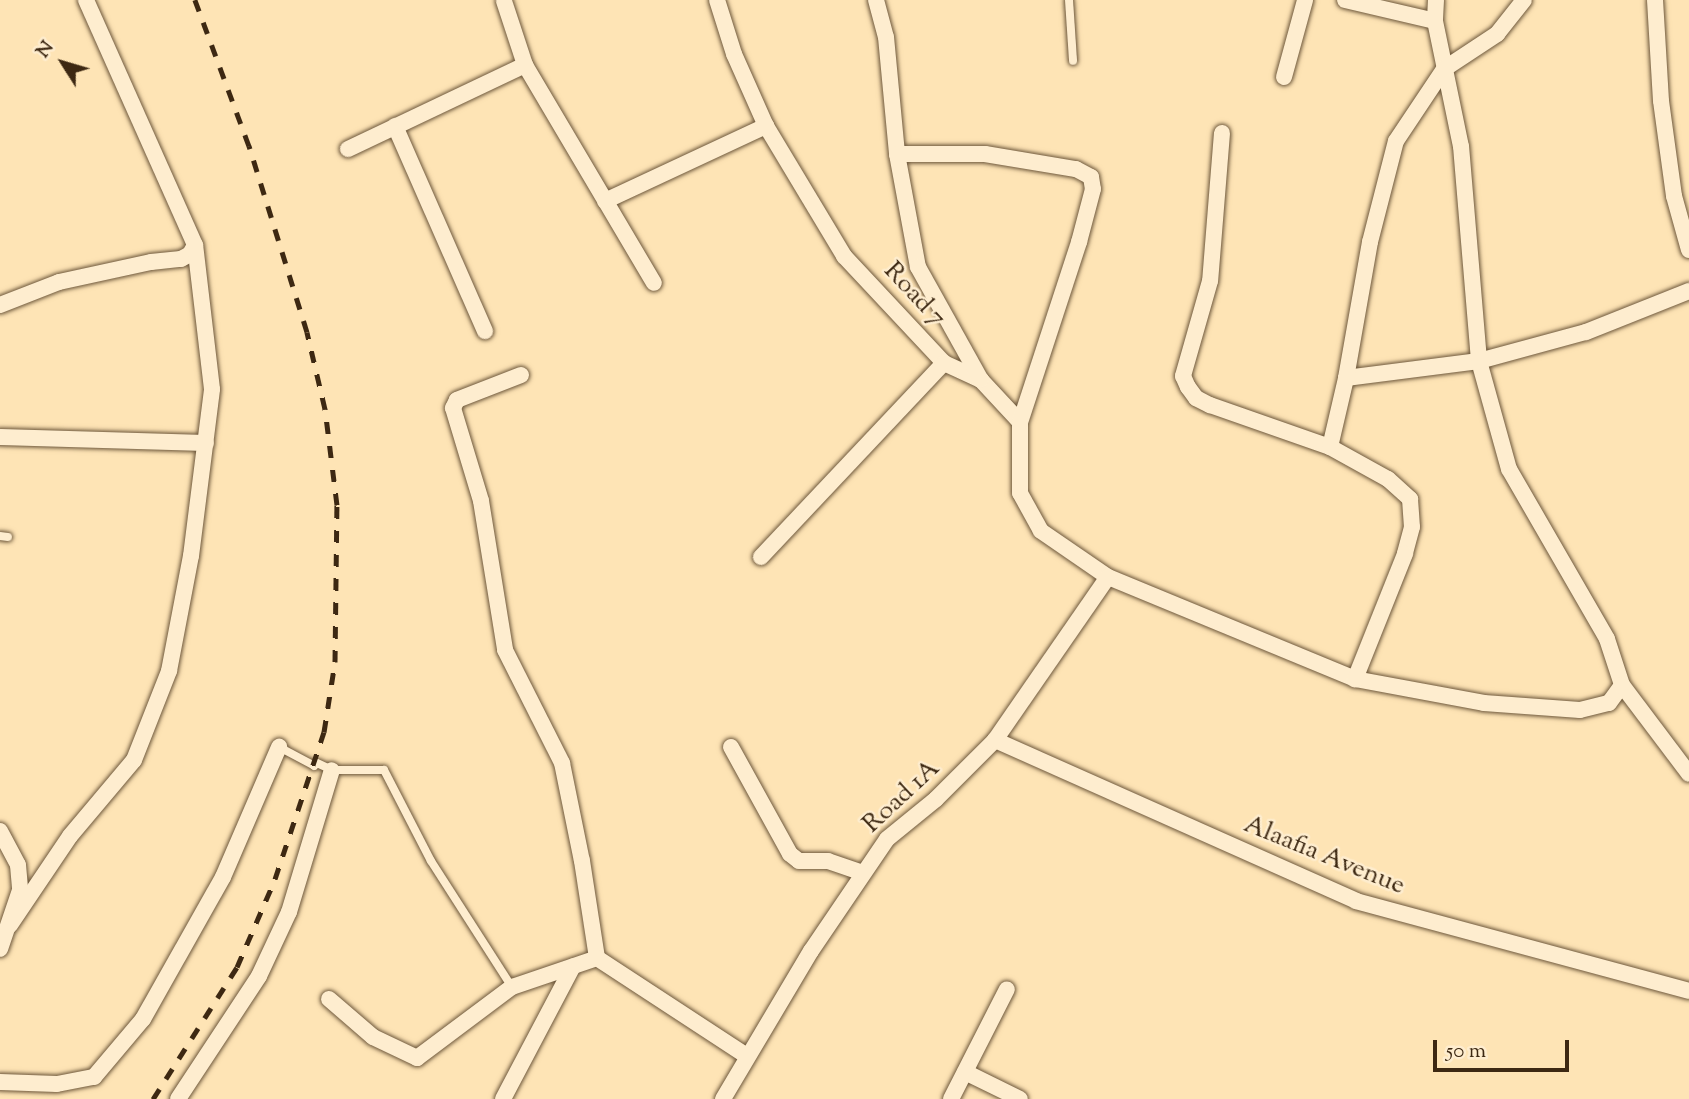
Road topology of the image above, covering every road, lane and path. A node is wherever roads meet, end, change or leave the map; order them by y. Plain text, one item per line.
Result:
1 (86, 0) edge
2 (717, 0) edge
3 (876, 0) edge
4 (1069, 0) edge
5 (1304, 0) edge
6 (1345, 0) edge
7 (1436, 0) edge
8 (1524, 0) edge
9 (1655, 0) edge
10 (504, 1) edge
11 (1435, 21) junction
12 (1073, 61) dead end
13 (525, 65) junction
14 (1444, 69) junction
15 (1284, 77) dead end
16 (395, 126) junction
17 (766, 126) junction
18 (1222, 133) dead end
19 (348, 149) dead end
20 (897, 154) junction
21 (604, 201) junction
22 (195, 245) junction
23 (1689, 250) edge
24 (654, 283) dead end
25 (1689, 291) edge
26 (0, 304) edge
27 (485, 331) dead end
28 (1479, 361) junction
29 (944, 363) junction
30 (521, 375) dead end
31 (1346, 378) junction
32 (981, 380) junction
33 (1020, 422) junction
34 (0, 437) edge
35 (206, 443) junction
36 (1330, 447) junction
37 (761, 557) dead end
38 (1108, 577) junction
39 (1354, 679) junction
40 (1622, 685) junction
41 (995, 740) junction
42 (279, 747) joint
43 (731, 747) dead end
44 (332, 770) junction
45 (1689, 774) edge
46 (0, 831) edge
47 (863, 873) junction
48 (10, 925) junction
49 (0, 949) edge
50 (597, 958) junction
51 (573, 966) junction
52 (512, 987) junction
53 (1007, 989) dead end
54 (1689, 991) edge
55 (329, 999) dead end
56 (747, 1056) junction
57 (965, 1072) junction
58 (0, 1082) edge
59 (57, 1084) junction
60 (67, 1099) edge
61 (178, 1099) edge
62 (503, 1099) edge
63 (723, 1099) edge
64 (951, 1099) edge
65 (1020, 1099) edge

1 - 22 street
2 - 17 street, Road 7
3 - 20 street
4 - 12 lane
5 - 15 street
6 - 11 street
7 - 11 street
8 - 14 street
9 - 23 street
10 - 13 street
11 - 14 street
13 - 16 street
13 - 21 street
14 - 28 street
14 - 31 street
16 - 19 street
16 - 27 street
17 - 21 street
17 - 29 street, Road 7
18 - 36 street
20 - 32 street
20 - 33 street
21 - 24 street
22 - 26 street
22 - 35 street
25 - 28 street
28 - 31 street
28 - 40 street
29 - 32 street, Road 7
29 - 37 street
30 - 50 street
31 - 36 street
32 - 33 street, Road 7
33 - 38 street
34 - 35 street
35 - 48 street
36 - 39 street
38 - 39 street
38 - 41 street, Road 1A
39 - 40 street
40 - 45 street
41 - 47 street, Road 1A
41 - 54 street, Alaafia Avenue
42 - 44 lane
42 - 59 street
43 - 47 street
44 - 52 lane
44 - 61 street
46 - 48 street
47 - 56 street, Road 1A
48 - 49 street
50 - 51 street
50 - 56 street
51 - 52 street
51 - 62 street
52 - 55 street
53 - 57 street
56 - 63 street, Road 1A
57 - 64 street
57 - 65 street
58 - 59 street
59 - 60 street

